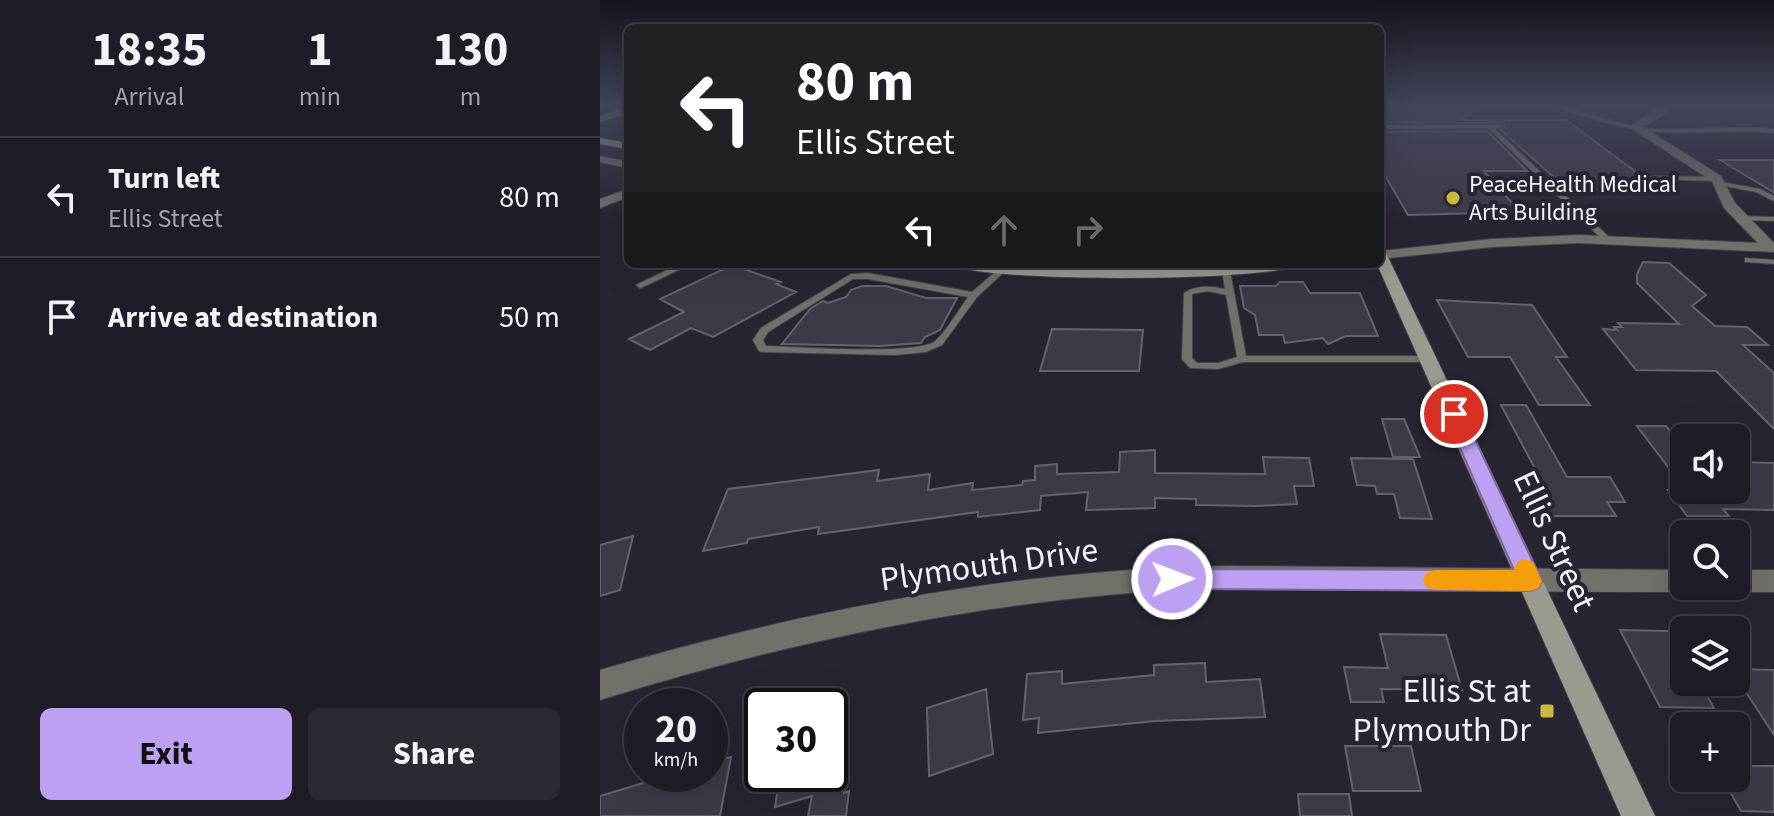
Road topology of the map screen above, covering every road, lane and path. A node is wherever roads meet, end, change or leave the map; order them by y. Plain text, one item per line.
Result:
1 (1506, 143) edge
2 (1660, 143) edge
3 (600, 159) edge
4 (624, 164) edge
5 (1644, 178) dead end
6 (1719, 182) junction
7 (624, 195) edge
8 (1774, 199) edge
9 (600, 204) edge
10 (1742, 218) junction
11 (1774, 219) edge
12 (1607, 239) junction
13 (1773, 252) edge
14 (1384, 255) edge
15 (1748, 260) dead end
16 (1384, 264) edge
17 (678, 268) edge
18 (987, 268) edge
19 (1254, 268) edge
20 (1175, 269) edge
21 (1001, 270) junction
22 (1226, 271) junction
23 (640, 285) dead end
24 (1229, 293) junction
25 (974, 295) junction
26 (1242, 359) junction
27 (1428, 359) junction
28 (1530, 581) junction
29 (1670, 581) edge
30 (1750, 581) edge
31 (1774, 581) edge
32 (600, 685) edge
33 (1638, 816) edge

1 - 12 lane
2 - 6 street
3 - 4 street
5 - 6 lane
6 - 8 lane
6 - 10 street
7 - 9 street
10 - 11 lane
10 - 13 street
12 - 13 street
12 - 14 street
13 - 15 lane
16 - 27 street, Ellis Street
17 - 23 lane
18 - 21 street
19 - 22 street
20 - 21 street
20 - 22 street
21 - 25 lane
22 - 24 lane
24 - 26 lane
24 - 26 lane
25 - 25 lane
26 - 27 lane
27 - 28 street, Ellis Street
28 - 29 street, Plymouth Drive
28 - 32 street, Plymouth Drive
28 - 33 street, Ellis Street
30 - 31 street

